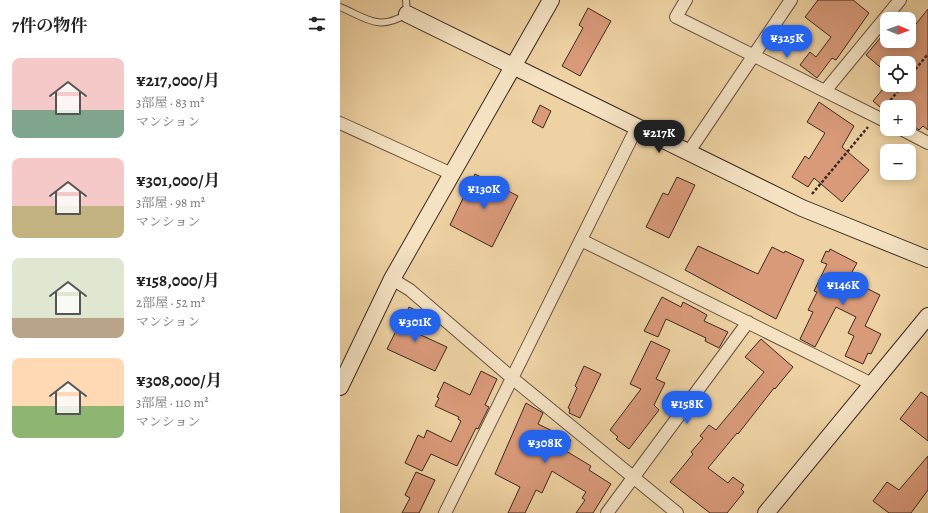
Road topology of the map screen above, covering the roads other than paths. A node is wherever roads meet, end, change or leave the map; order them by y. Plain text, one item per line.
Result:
1 (551, 0) edge
2 (686, 0) edge
3 (791, 0) edge
4 (900, 0) edge
5 (340, 7) edge
6 (406, 7) edge
7 (754, 55) junction
8 (513, 67) junction
9 (825, 91) junction
10 (880, 119) edge
11 (340, 123) edge
12 (637, 127) junction
13 (916, 136) edge
14 (928, 142) edge
15 (688, 153) junction
16 (452, 174) junction
17 (581, 240) junction
18 (928, 259) edge
19 (392, 279) junction
20 (928, 316) edge
21 (748, 322) junction
22 (512, 378) junction
23 (872, 384) junction
24 (340, 387) edge
25 (634, 477) junction
26 (445, 513) edge
27 (607, 513) edge
28 (677, 513) edge
29 (766, 513) edge

1 - 8 street
2 - 7 street
3 - 7 street
4 - 9 street
5 - 6 lane
6 - 8 street
7 - 9 street
7 - 15 street
8 - 12 street
8 - 16 street
9 - 10 street
11 - 16 street
12 - 15 street
12 - 17 street
13 - 14 street
15 - 18 street
16 - 19 street
17 - 21 street
17 - 22 street
19 - 22 street
19 - 24 street
20 - 23 street
21 - 23 street
21 - 25 street
22 - 25 street
22 - 26 street
23 - 29 street
25 - 27 street
25 - 28 street

